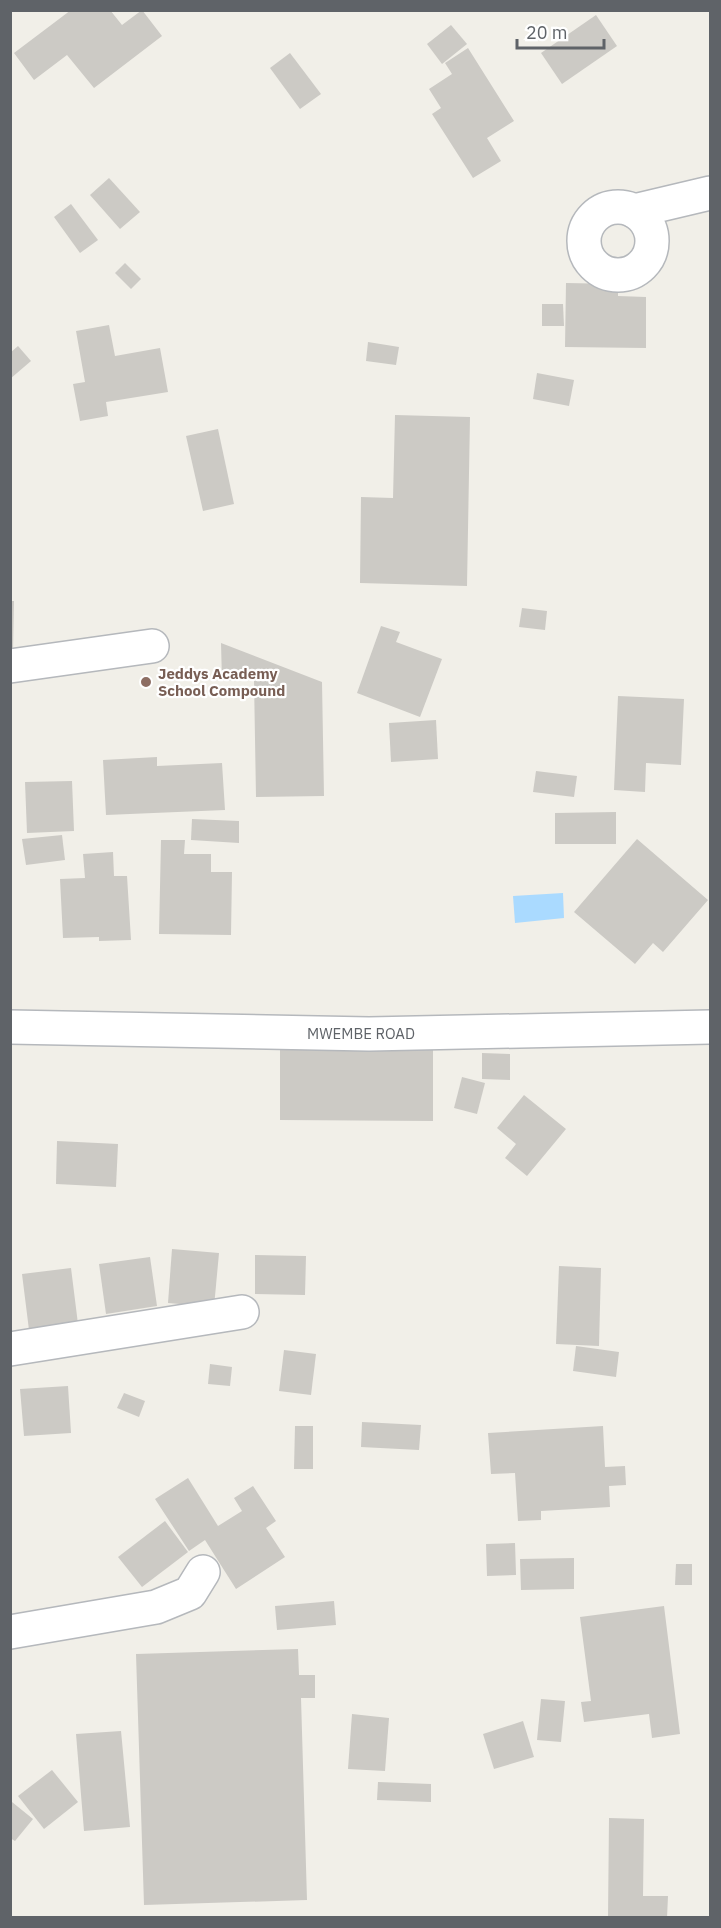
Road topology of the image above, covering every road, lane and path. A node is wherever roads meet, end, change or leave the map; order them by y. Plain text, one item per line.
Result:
1 (711, 193) edge
2 (634, 211) dead end
3 (152, 646) dead end
4 (10, 666) edge
5 (711, 1027) edge
6 (10, 1028) edge
7 (242, 1312) dead end
8 (10, 1349) edge
9 (203, 1572) dead end
10 (10, 1632) edge

1 - 2 street
3 - 4 street
5 - 6 street, MWEMBE ROAD
7 - 8 street
9 - 10 street

